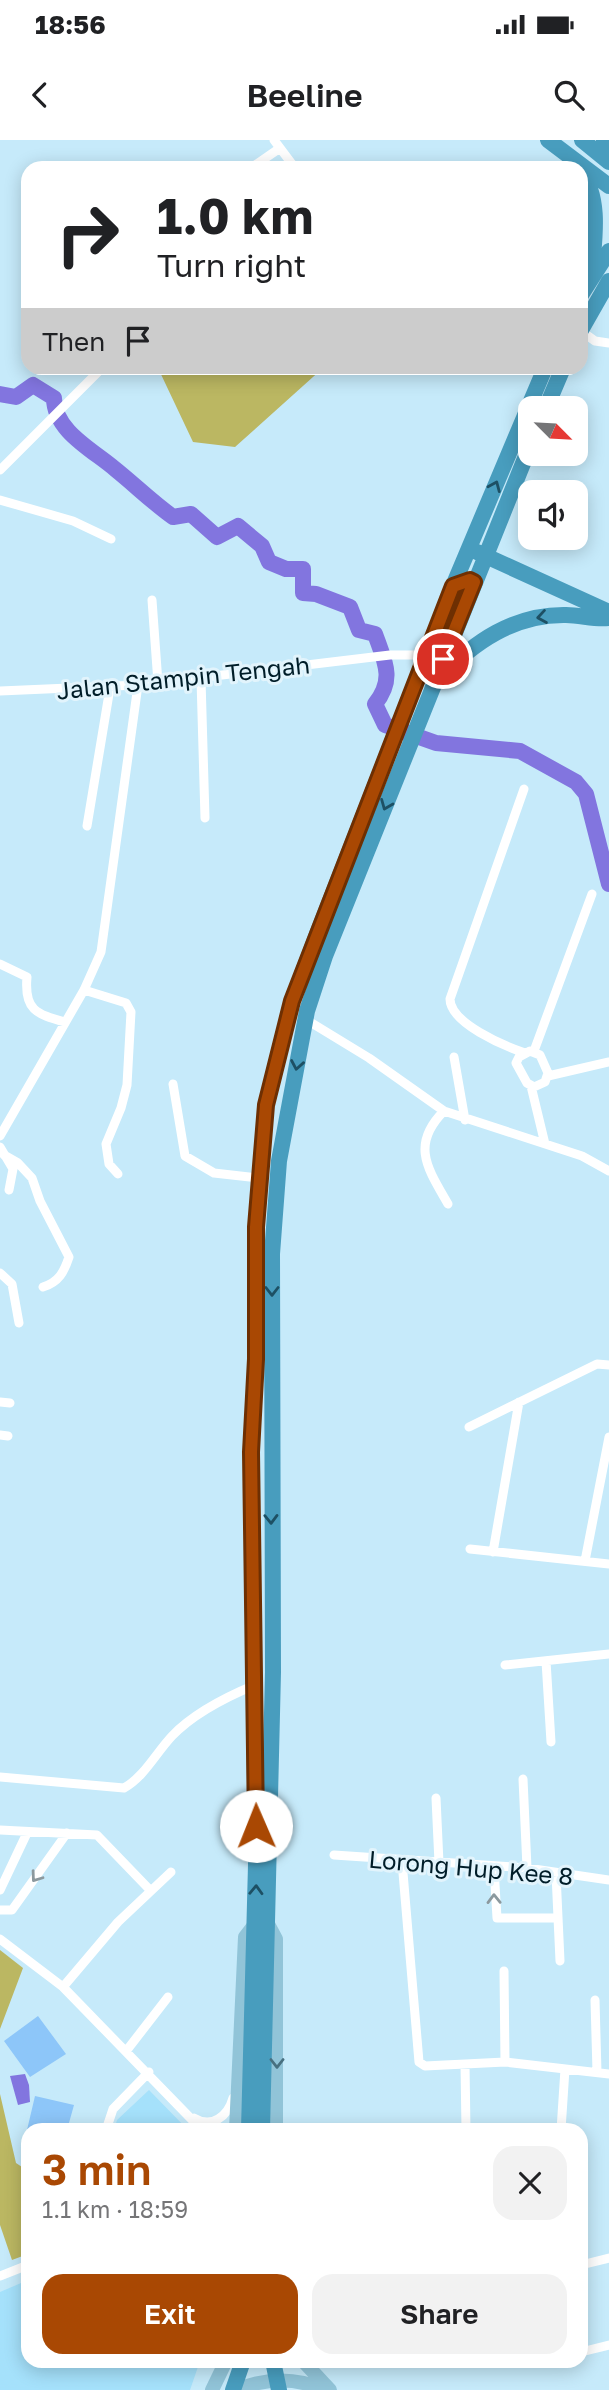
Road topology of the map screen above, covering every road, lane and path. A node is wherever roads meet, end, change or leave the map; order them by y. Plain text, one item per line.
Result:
1 (548, 140) edge
2 (582, 140) edge
3 (604, 140) edge
4 (277, 144) edge
5 (609, 144) edge
6 (566, 147) edge
7 (259, 161) edge
8 (290, 161) edge
9 (581, 161) edge
10 (609, 162) edge
11 (588, 167) edge
12 (609, 174) edge
13 (609, 186) edge
14 (588, 187) edge
15 (609, 251) edge
16 (591, 279) junction
17 (609, 281) edge
18 (588, 284) edge
19 (588, 318) edge
20 (588, 336) edge
21 (609, 343) edge
22 (95, 375) edge
23 (542, 375) edge
24 (560, 375) edge
25 (551, 396) edge
26 (522, 466) edge
27 (0, 470) edge
28 (0, 500) edge
29 (111, 539) dead end
30 (468, 548) junction
31 (485, 556) junction
32 (474, 582) junction
33 (453, 586) junction
34 (152, 600) dead end
35 (609, 615) edge
36 (426, 655) junction
37 (201, 679) junction
38 (158, 684) junction
39 (433, 684) junction
40 (138, 685) junction
41 (110, 688) junction
42 (0, 691) edge
43 (524, 789) dead end
44 (205, 818) dead end
45 (87, 826) dead end
46 (592, 894) dead end
47 (0, 964) edge
48 (84, 990) junction
49 (305, 1018) junction
50 (65, 1022) junction
51 (503, 1045) junction
52 (530, 1052) junction
53 (454, 1057) dead end
54 (609, 1062) edge
55 (516, 1063) junction
56 (548, 1076) junction
57 (173, 1084) dead end
58 (535, 1086) junction
59 (444, 1111) junction
60 (465, 1120) junction
61 (0, 1136) edge
62 (545, 1144) junction
63 (2, 1151) edge
64 (609, 1171) edge
65 (118, 1174) dead end
66 (259, 1178) junction
67 (9, 1190) dead end
68 (448, 1204) dead end
69 (0, 1273) edge
70 (43, 1287) dead end
71 (19, 1323) dead end
72 (609, 1365) edge
73 (519, 1402) junction
74 (469, 1427) dead end
75 (609, 1437) edge
76 (271, 1484) junction
77 (252, 1513) junction
78 (470, 1549) dead end
79 (493, 1552) junction
80 (585, 1562) junction
81 (609, 1564) edge
82 (609, 1654) edge
83 (546, 1661) junction
84 (505, 1665) dead end
85 (255, 1685) junction
86 (551, 1742) dead end
87 (0, 1777) edge
88 (523, 1779) dead end
89 (436, 1798) dead end
90 (0, 1830) edge
91 (27, 1833) junction
92 (67, 1833) junction
93 (334, 1855) dead end
94 (402, 1861) junction
95 (439, 1863) junction
96 (494, 1868) junction
97 (527, 1868) junction
98 (171, 1872) dead end
99 (556, 1874) junction
100 (609, 1880) edge
101 (149, 1889) junction
102 (0, 1890) edge
103 (0, 1910) edge
104 (558, 1917) junction
105 (261, 1924) junction
106 (0, 1939) edge
107 (560, 1961) dead end
108 (504, 1971) dead end
109 (63, 1987) junction
110 (168, 1997) dead end
111 (595, 2000) dead end
112 (127, 2050) junction
113 (505, 2062) junction
114 (465, 2065) junction
115 (565, 2069) junction
116 (597, 2072) junction
117 (149, 2073) junction
118 (609, 2074) edge
119 (237, 2082) junction
120 (190, 2116) junction
121 (108, 2123) edge
122 (196, 2123) edge
123 (236, 2123) edge
124 (249, 2123) edge
125 (262, 2123) edge
126 (276, 2123) edge
127 (466, 2123) edge
128 (561, 2123) edge
129 (609, 2258) edge
130 (588, 2263) edge
131 (21, 2268) edge
132 (0, 2276) edge
133 (609, 2344) edge
134 (588, 2350) edge
135 (223, 2368) edge
136 (241, 2368) edge
137 (274, 2368) edge
138 (310, 2368) edge
139 (212, 2390) edge
140 (235, 2390) edge
141 (279, 2390) edge
142 (324, 2390) edge
143 (330, 2390) edge

1 - 6 highway
2 - 10 highway
3 - 5 highway
4 - 7 street
4 - 8 street
6 - 9 highway
6 - 12 highway
11 - 13 highway
14 - 16 highway
15 - 16 highway
16 - 18 highway
17 - 19 highway
20 - 21 street
22 - 27 street
30 -> 23 highway
24 - 25 highway
26 - 31 highway
28 - 29 street
30 - 31 highway
30 - 33 highway
31 - 32 highway
31 - 35 highway
32 - 33 highway
32 - 39 highway
33 - 36 highway
34 - 38 street
35 -> 39 highway
36 - 37 street, Jalan Stampin Tengah
36 - 66 highway
37 - 38 street, Jalan Stampin Tengah
37 - 44 street
38 - 40 street, Jalan Stampin Tengah
39 -> 49 highway
40 - 41 street, Jalan Stampin Tengah
40 - 48 street
41 - 42 street, Jalan Stampin Tengah
41 - 45 street
43 - 51 street
46 - 52 street
47 - 50 street
48 - 50 street
48 - 65 street
49 - 59 street
49 -> 76 highway
50 - 61 street
51 - 52 street
51 - 55 street
52 - 55 street
52 - 56 street
53 - 60 street
54 - 56 street
55 - 58 street
56 - 58 street
57 - 66 street
58 - 62 street
59 - 60 street
59 - 68 street
60 - 62 street
62 - 64 street
63 - 67 street
63 - 70 street
66 - 77 highway
69 - 71 street
72 - 73 street
73 - 74 street
73 - 79 street
75 - 80 street
76 - 77 main road
76 -> 105 highway
77 - 85 highway
78 - 79 street
79 - 80 street
80 - 81 street
82 - 83 street
83 - 84 street
83 - 86 street
85 - 87 street
105 -> 85 highway
88 - 97 street
89 - 95 street
90 - 91 street
91 - 92 street
91 - 102 street
92 - 101 street
92 -> 103 street
93 - 94 street, Lorong Hup Kee 8
94 - 95 street, Lorong Hup Kee 8
94 - 114 street
95 - 96 street, Lorong Hup Kee 8
96 - 97 street, Lorong Hup Kee 8
104 -> 96 street
97 - 99 street, Lorong Hup Kee 8
98 - 101 street
99 - 100 street, Lorong Hup Kee 8
99 - 104 street
101 - 109 street
104 - 107 street
105 - 119 main road
105 - 124 highway
105 - 125 highway
105 -> 126 main road
106 - 109 street
108 - 113 street
109 - 112 street
110 - 112 street
111 - 116 street
112 - 117 street
113 - 114 street
113 - 115 street
114 - 127 street
115 - 116 street
115 - 128 street
116 - 118 street
117 - 120 street
117 - 121 street
119 - 120 street
119 - 123 main road
120 - 122 street
129 - 130 street
131 - 132 street
133 - 134 street
135 - 139 main road
136 - 140 highway
137 - 141 highway
138 - 143 main road
140 - 142 main road

